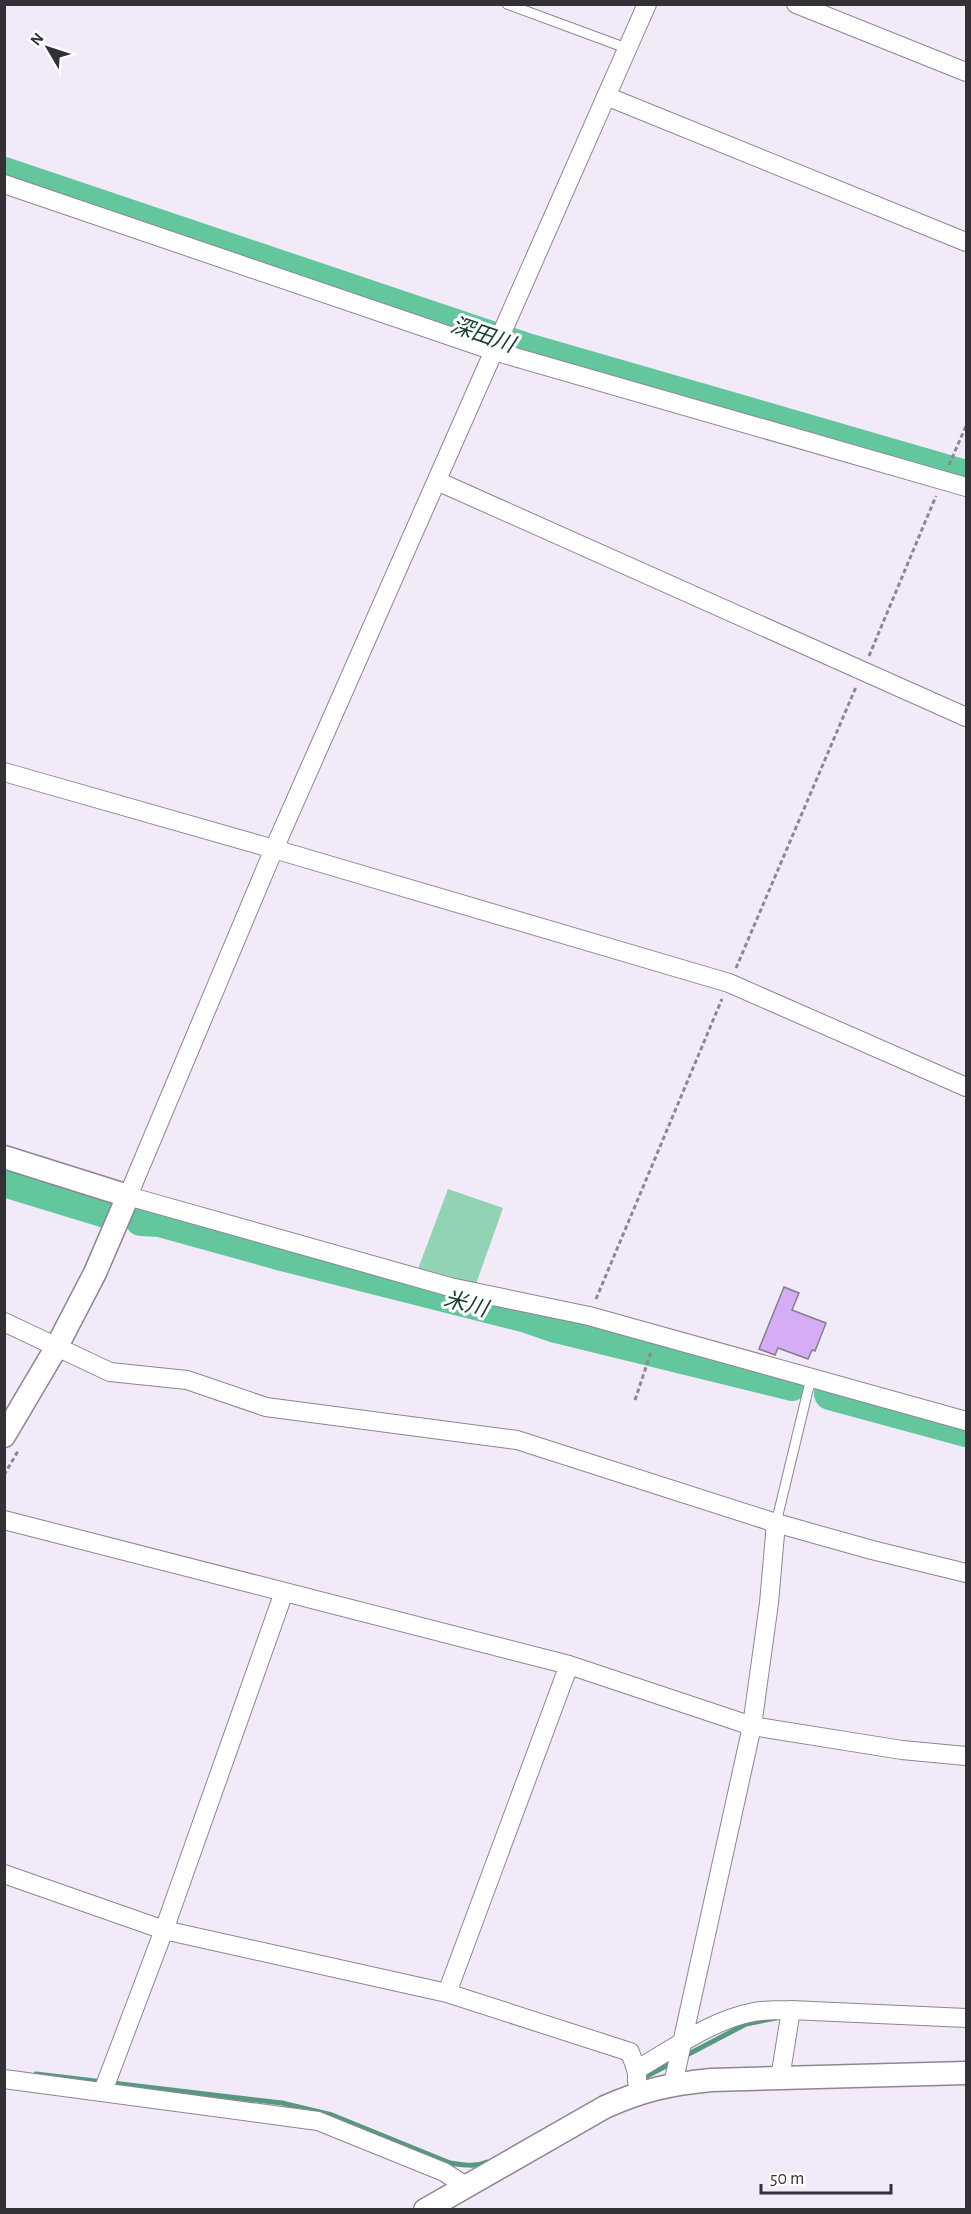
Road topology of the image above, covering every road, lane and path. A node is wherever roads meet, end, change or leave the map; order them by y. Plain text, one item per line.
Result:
1 (507, 4) edge
2 (647, 4) edge
3 (796, 4) edge
4 (823, 9) edge
5 (626, 48) junction
6 (966, 72) edge
7 (606, 96) junction
8 (4, 184) edge
9 (966, 242) edge
10 (494, 351) junction
11 (966, 426) edge
12 (943, 479) junction
13 (437, 481) junction
14 (966, 487) edge
15 (862, 671) junction
16 (966, 717) edge
17 (4, 772) edge
18 (274, 849) junction
19 (729, 983) junction
20 (966, 1087) edge
21 (4, 1157) edge
22 (128, 1196) junction
23 (589, 1316) junction
24 (4, 1322) edge
25 (56, 1348) junction
26 (651, 1354) dead end
27 (811, 1377) junction
28 (634, 1400) dead end
29 (966, 1421) edge
30 (4, 1436) edge
31 (4, 1520) edge
32 (776, 1522) junction
33 (966, 1573) edge
34 (284, 1592) junction
35 (569, 1665) junction
36 (752, 1726) junction
37 (966, 1756) edge
38 (4, 1874) edge
39 (164, 1930) junction
40 (447, 1993) junction
41 (791, 2010) junction
42 (966, 2018) edge
43 (683, 2041) junction
44 (636, 2070) junction
45 (966, 2073) edge
46 (780, 2078) junction
47 (4, 2079) edge
48 (673, 2084) junction
49 (103, 2091) junction
50 (637, 2093) junction
51 (466, 2186) junction
52 (425, 2210) edge

1 - 5 lane
2 - 5 street
3 - 4 street
4 - 6 street
5 - 7 street
7 - 9 street
7 - 10 street
8 - 10 street
10 - 12 street
10 - 13 street
11 - 12 path
12 - 14 street
12 - 15 path
13 - 15 street
13 - 18 street
15 - 16 street
15 - 19 path
17 - 18 street
18 - 19 street
18 - 22 street
19 - 20 street
19 - 23 path
21 - 22 street
22 - 23 street
22 - 25 street
23 - 27 street
24 - 25 street
25 - 30 street
25 - 32 street
26 - 28 path
27 - 29 street
27 - 32 lane
31 - 34 street
32 - 33 street
32 - 36 street
34 - 35 street
34 - 39 street
35 - 36 street
35 - 40 street
36 - 37 street
36 - 43 street
38 - 39 street
39 - 40 street
39 - 49 street
40 - 44 street
41 - 42 street
41 - 43 street
41 - 46 street
43 - 44 street
43 - 48 street
44 - 50 street
45 - 46 street
46 - 48 street
47 - 49 street
48 - 50 street
49 - 51 street
50 - 51 street
51 - 52 street

